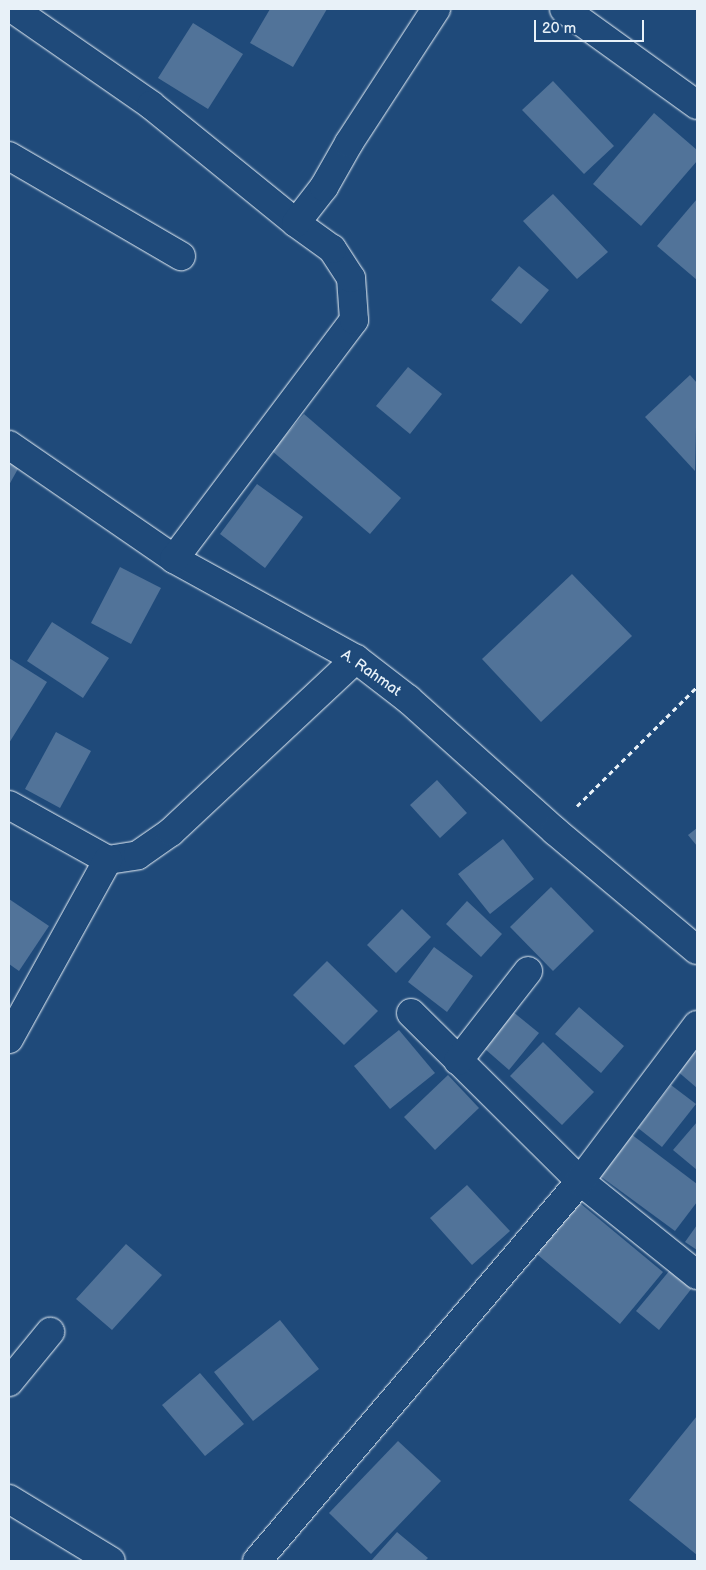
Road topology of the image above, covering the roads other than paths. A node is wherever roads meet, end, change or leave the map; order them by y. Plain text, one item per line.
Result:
1 (13, 9) edge
2 (436, 9) edge
3 (564, 9) edge
4 (697, 105) edge
5 (9, 156) edge
6 (296, 223) junction
7 (181, 256) dead end
8 (9, 445) edge
9 (174, 559) junction
10 (356, 659) junction
11 (9, 805) edge
12 (108, 860) junction
13 (697, 950) edge
14 (528, 972) dead end
15 (411, 1013) dead end
16 (697, 1025) edge
17 (9, 1039) edge
18 (458, 1061) junction
19 (580, 1181) junction
20 (697, 1275) edge
21 (50, 1332) dead end
22 (9, 1382) edge
23 (9, 1499) edge
24 (111, 1561) edge
25 (257, 1561) edge

1 - 6 street
2 - 6 street
3 - 4 street
5 - 7 street
6 - 9 street
8 - 9 street, A. Rahmat
9 - 10 street, A. Rahmat
10 - 12 street
10 - 13 street, A. Rahmat
11 - 12 street
12 - 17 street
14 - 18 street
15 - 18 street
16 - 19 street
18 - 19 street
19 - 20 street
19 - 25 street
21 - 22 street
23 - 24 street

